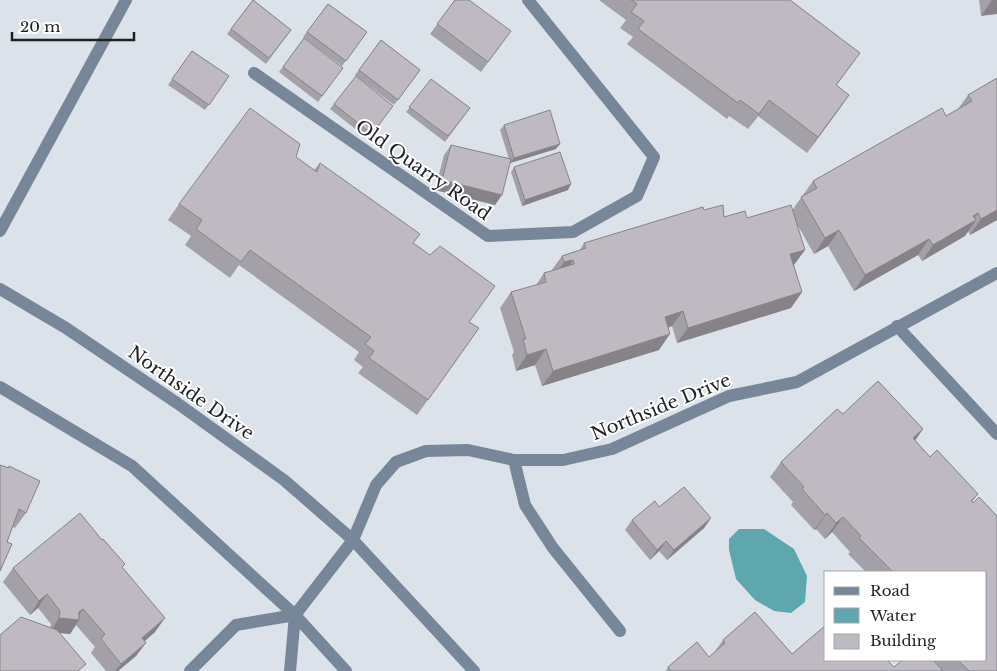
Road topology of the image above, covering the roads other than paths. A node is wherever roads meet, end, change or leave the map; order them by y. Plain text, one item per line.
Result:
1 (126, 0) edge
2 (528, 0) edge
3 (254, 73) dead end
4 (0, 231) edge
5 (997, 273) edge
6 (0, 289) edge
7 (897, 326) junction
8 (0, 387) edge
9 (997, 434) edge
10 (514, 460) junction
11 (353, 540) junction
12 (295, 615) junction
13 (620, 631) dead end
14 (190, 671) edge
15 (290, 671) edge
16 (346, 671) edge
17 (474, 671) edge

1 - 4 street
2 - 3 street, Old Quarry Road
5 - 7 street, Northside Drive
6 - 11 street, Northside Drive
7 - 9 street
7 - 10 street, Northside Drive
8 - 12 street
10 - 11 street, Northside Drive
10 - 13 street
11 - 12 street, Northside Drive
11 - 17 street, Northside Drive
12 - 14 street
12 - 15 street
12 - 16 street

